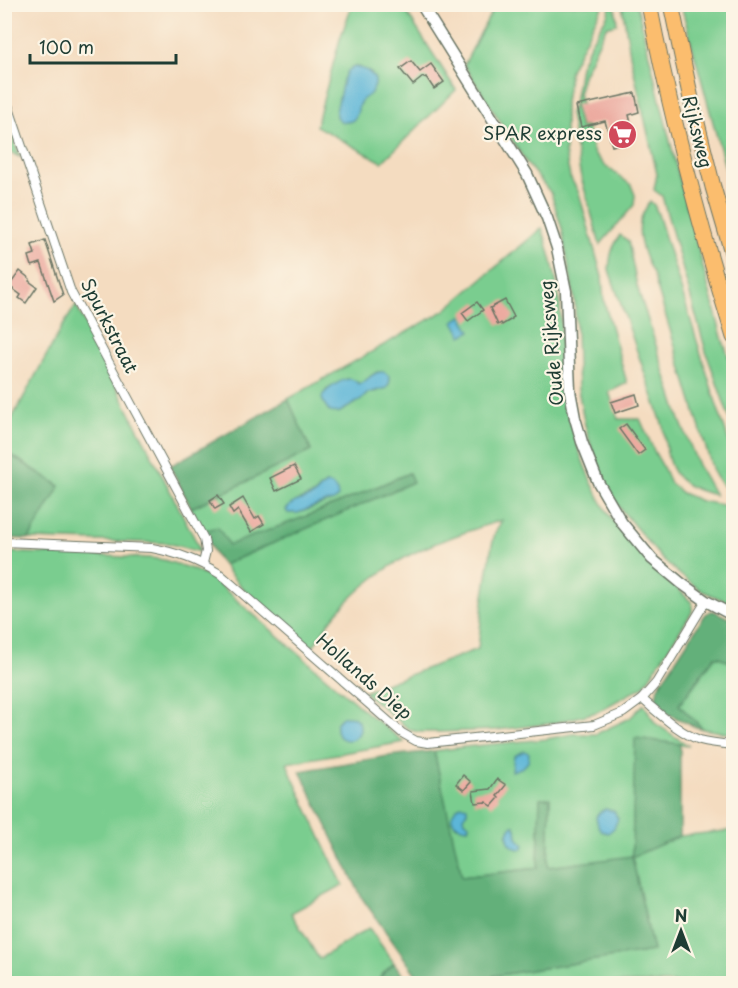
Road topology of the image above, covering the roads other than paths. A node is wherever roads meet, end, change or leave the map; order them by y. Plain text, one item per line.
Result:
1 (421, 4) edge
2 (649, 4) edge
3 (672, 4) edge
4 (4, 93) edge
5 (734, 259) edge
6 (734, 337) edge
7 (4, 542) edge
8 (203, 563) junction
9 (706, 601) junction
10 (734, 616) edge
11 (642, 699) junction
12 (734, 745) edge

1 - 9 street, Oude Rijksweg
2 - 6 highway, Rijksweg
3 - 5 highway, Rijksweg
4 - 8 street, Spurkstraat
7 - 8 street, Hollands Diep
8 - 11 street, Hollands Diep
9 - 10 street, Oude Rijksweg
9 - 11 street, Hollands Diep
11 - 12 street

